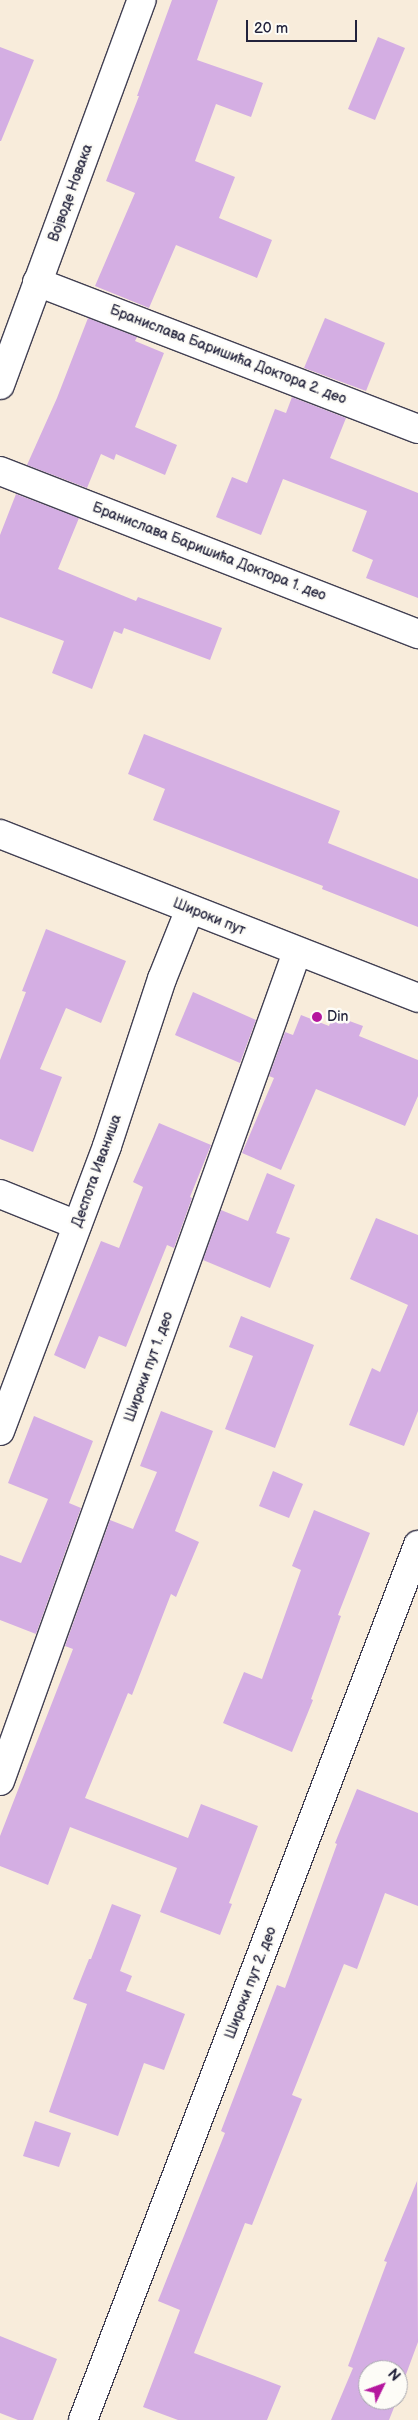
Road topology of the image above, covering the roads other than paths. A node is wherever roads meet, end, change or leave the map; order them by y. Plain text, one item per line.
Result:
1 (142, 0) edge
2 (37, 282) junction
3 (0, 385) edge
4 (418, 429) edge
5 (0, 471) edge
6 (418, 634) edge
7 (0, 834) edge
8 (190, 909) junction
9 (297, 952) junction
10 (418, 998) edge
11 (0, 1194) edge
12 (77, 1225) junction
13 (0, 1431) edge
14 (418, 1544) edge
15 (0, 1781) edge
16 (83, 2420) edge

1 - 2 street, Војводе Новака
2 - 3 street, Војводе Новака
2 - 4 street, Бранислава Баришића Доктора 2. део
5 - 6 street, Бранислава Баришића Доктора 1. део
7 - 8 street, Широки пут
8 - 9 street, Широки пут
8 - 12 street, Деспота Иваниша
9 - 10 street, Широки пут
9 - 15 street, Широки пут 1. део
11 - 12 street
12 - 13 street, Деспота Иваниша
14 - 16 street, Широки пут 2. део

